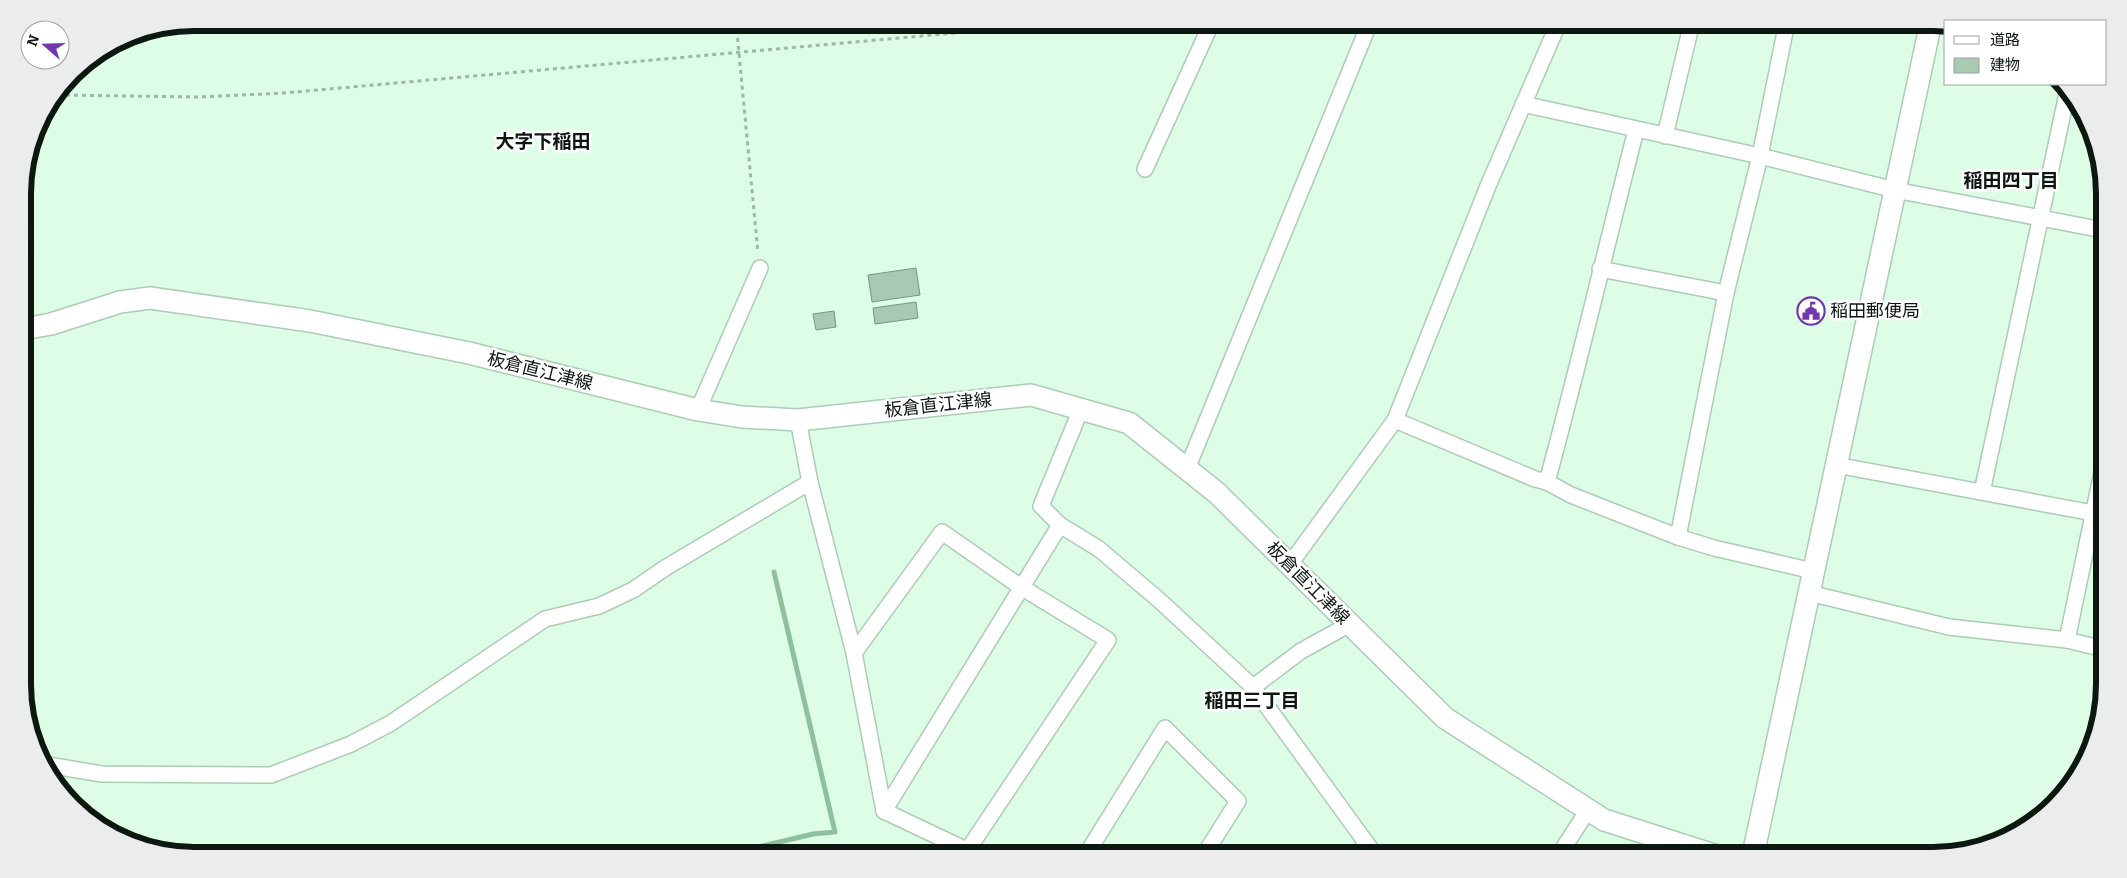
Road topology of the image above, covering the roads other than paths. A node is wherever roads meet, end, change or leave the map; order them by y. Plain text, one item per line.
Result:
1 (1208, 31) edge
2 (1366, 31) edge
3 (1555, 31) edge
4 (1690, 31) edge
5 (1785, 31) edge
6 (1928, 31) edge
7 (2066, 100) edge
8 (1523, 104) junction
9 (1636, 130) junction
10 (1665, 136) junction
11 (1760, 156) junction
12 (1145, 169) dead end
13 (1895, 190) junction
14 (2041, 218) junction
15 (2096, 229) edge
16 (760, 268) road end
17 (1600, 269) junction
18 (1726, 294) junction
19 (32, 327) edge
20 (1081, 408) junction
21 (698, 410) junction
22 (798, 420) junction
23 (1395, 420) junction
24 (1836, 465) junction
25 (1187, 469) junction
26 (810, 482) junction
27 (1547, 482) junction
28 (1982, 492) junction
29 (2096, 514) edge
30 (2096, 522) edge
31 (1060, 525) junction
32 (1678, 537) junction
33 (1290, 564) junction
34 (1813, 571) junction
35 (1022, 587) junction
36 (1809, 593) junction
37 (1350, 624) junction
38 (2067, 640) junction
39 (2096, 647) edge
40 (854, 653) junction
41 (1253, 687) junction
42 (54, 766) edge
43 (1588, 810) junction
44 (884, 811) junction
45 (1091, 846) edge
46 (1209, 846) edge
47 (1368, 846) edge
48 (1565, 846) edge
49 (1686, 846) edge
50 (1755, 846) edge
51 (959, 847) edge
52 (976, 847) edge

1 - 12 street
2 - 25 street
3 - 8 street
4 - 10 street
5 - 11 street
6 - 13 main road
7 - 14 street
8 - 9 street
8 - 23 street
9 - 10 street
9 - 17 street
10 - 11 street
11 - 13 street
11 - 18 street
13 - 14 street
13 - 24 main road
14 - 15 street
14 - 28 street
16 - 21 street
17 - 18 street
17 - 27 street
18 - 32 street
19 - 21 main road, 板倉直江津線
20 - 22 main road, 板倉直江津線
20 - 25 main road, 板倉直江津線
20 - 31 street
21 - 22 main road, 板倉直江津線
22 - 26 street
23 - 27 street
23 - 33 street
24 - 28 street
24 - 34 main road
25 - 33 main road, 板倉直江津線
26 - 40 street
26 - 42 street
27 - 32 street
28 - 29 street
30 - 38 street
31 - 35 street
31 - 41 street
32 - 34 street
33 - 37 main road, 板倉直江津線
34 - 36 main road
35 - 40 street
35 - 44 street
35 - 52 street
36 - 38 street
36 - 50 main road
37 - 41 street
37 - 43 main road, 板倉直江津線
38 - 39 street
40 - 44 street
41 - 47 street
43 - 48 street
43 - 49 main road, 板倉直江津線
44 - 51 street
45 - 46 street

